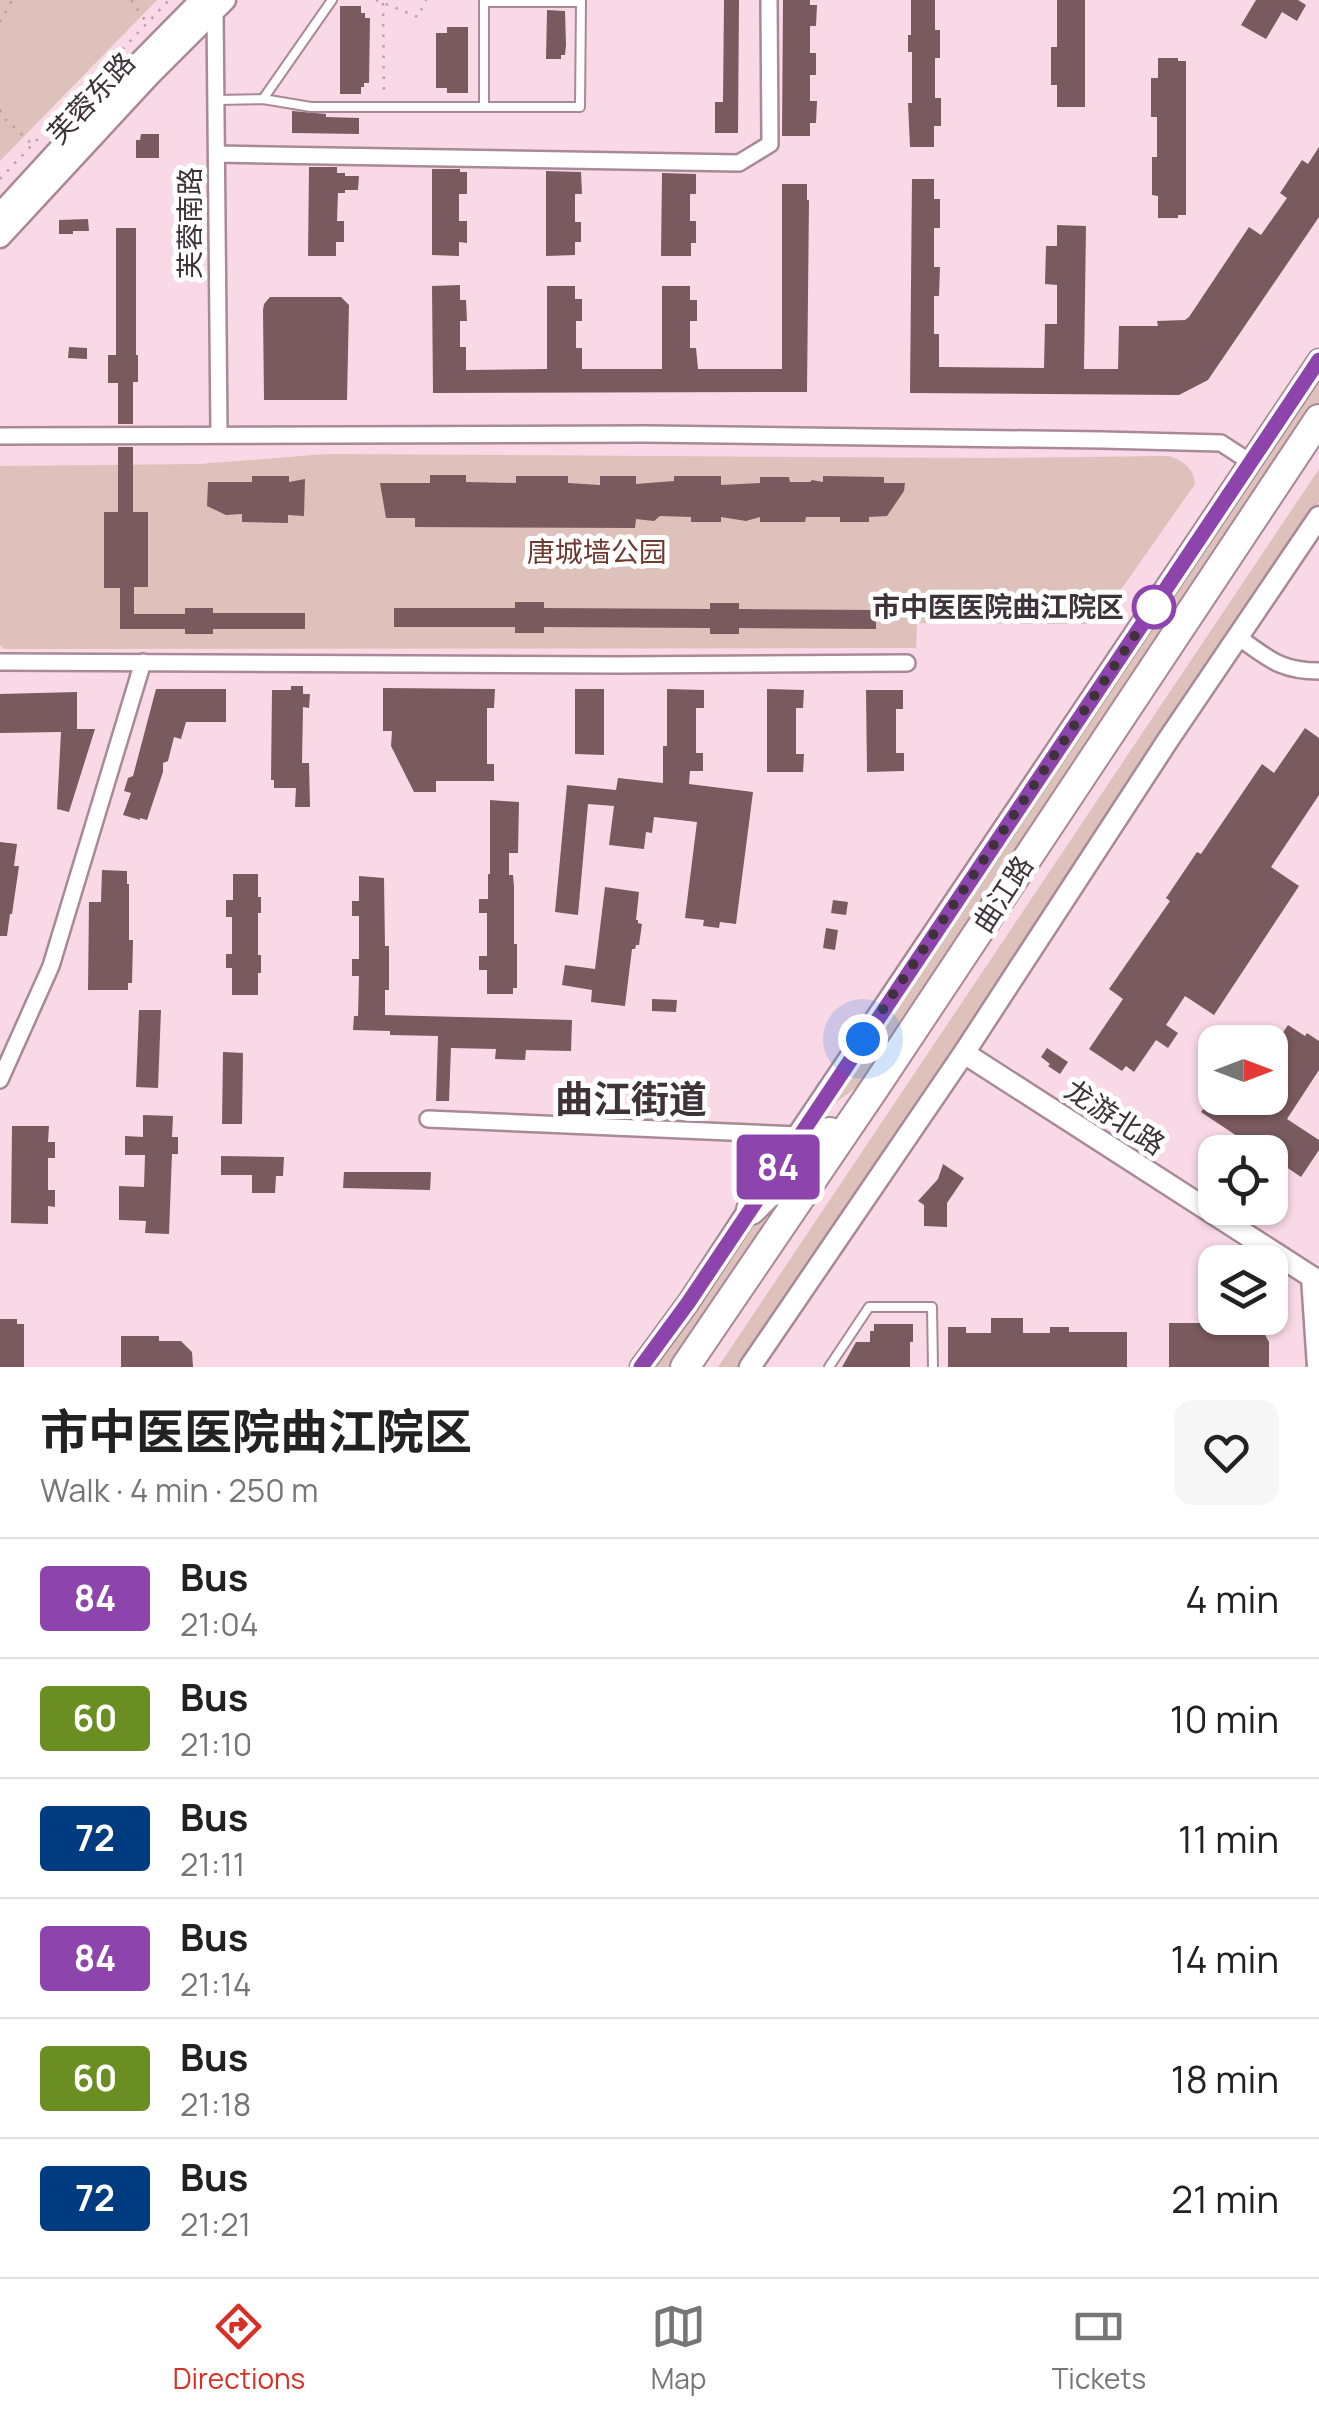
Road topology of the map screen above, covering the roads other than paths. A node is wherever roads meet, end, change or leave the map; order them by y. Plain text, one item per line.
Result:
1 (332, 0) edge
2 (769, 0) edge
3 (484, 1) edge
4 (546, 1) edge
5 (214, 2) edge
6 (263, 99) junction
7 (216, 100) junction
8 (484, 107) junction
9 (217, 154) junction
10 (0, 214) edge
11 (0, 237) edge
12 (1319, 360) edge
13 (1319, 419) edge
14 (219, 434) junction
15 (0, 436) edge
16 (1319, 449) edge
17 (1250, 462) junction
18 (1319, 516) edge
19 (1238, 637) junction
20 (0, 662) edge
21 (143, 662) junction
22 (907, 662) dead end
23 (1319, 671) edge
24 (964, 1052) junction
25 (0, 1080) edge
26 (874, 1088) junction
27 (428, 1119) dead end
28 (798, 1135) junction
29 (751, 1210) junction
30 (1316, 1277) edge
31 (641, 1367) edge
32 (685, 1367) edge
33 (705, 1367) edge
34 (750, 1367) edge
35 (829, 1367) edge
36 (933, 1367) edge
37 (1318, 1367) edge

1 - 6 lane
2 - 9 street
3 - 4 lane
3 - 8 lane
4 - 8 lane
5 - 7 street, 芙蓉南路
5 - 10 main road, 芙蓉东路
5 - 11 main road, 芙蓉东路
6 - 7 lane
6 - 8 lane
7 - 9 street, 芙蓉南路
9 - 14 street, 芙蓉南路
12 - 17 main road, 曲江路
13 - 26 highway, 曲江路
14 - 15 street
14 - 17 street
16 - 33 highway, 曲江路
17 - 28 main road, 曲江路
18 - 19 main road, 曲江路
19 - 23 street
19 - 24 main road, 曲江路
20 - 21 street
21 - 22 street
21 - 25 street
24 - 30 main road, 龙游北路
24 - 34 main road, 曲江路
26 - 29 highway
26 - 32 highway, 曲江路
27 - 28 street
28 - 29 main road, 曲江路
29 - 31 main road, 曲江路
30 - 37 main road, 龙游北路
35 - 36 lane

